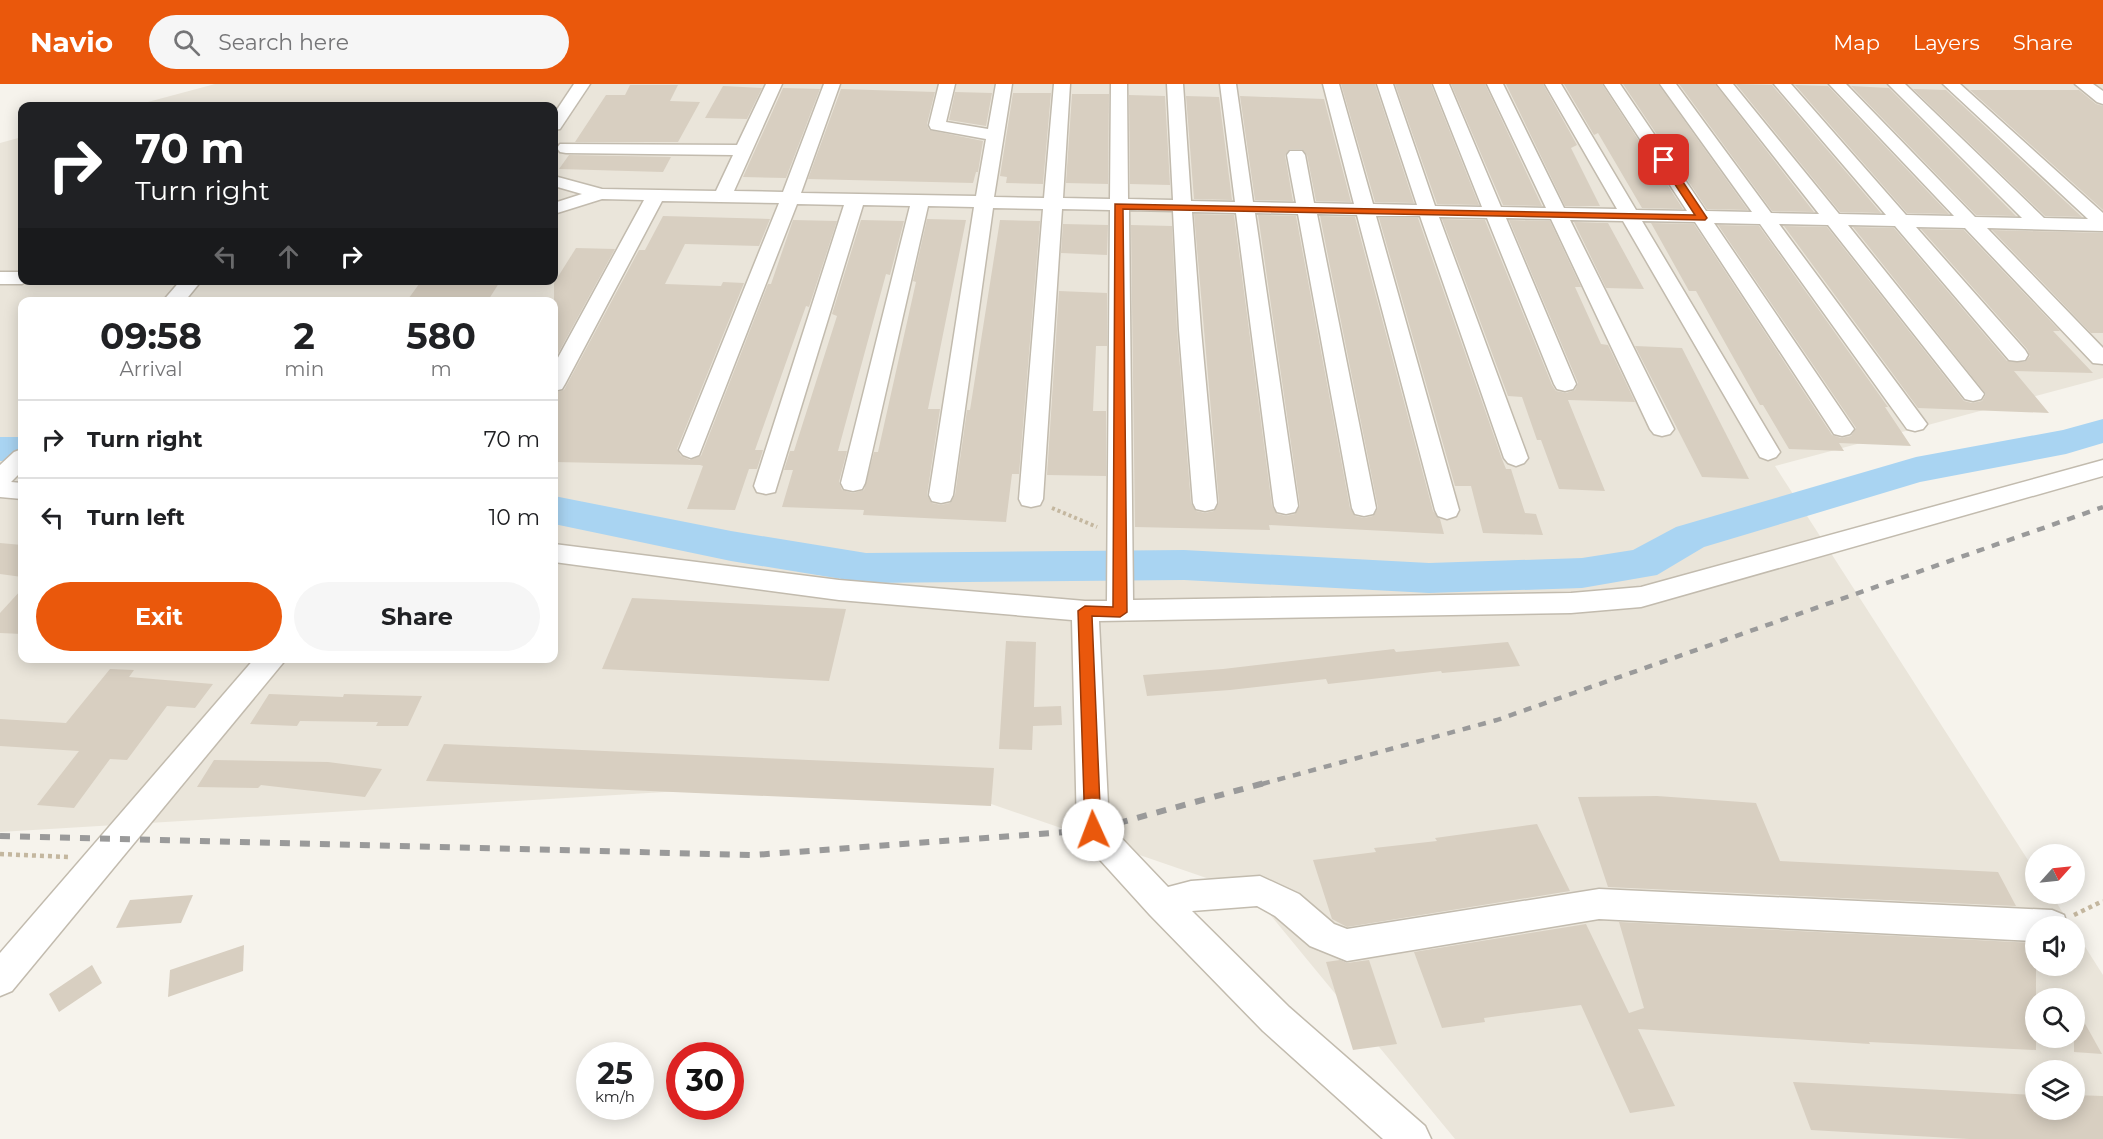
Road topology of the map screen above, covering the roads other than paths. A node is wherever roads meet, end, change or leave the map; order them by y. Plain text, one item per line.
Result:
1 (582, 84) edge
2 (774, 84) edge
3 (832, 84) edge
4 (947, 84) edge
5 (1004, 84) edge
6 (1062, 84) edge
7 (1119, 84) edge
8 (1175, 84) edge
9 (1228, 84) edge
10 (1331, 84) edge
11 (1385, 84) edge
12 (1441, 84) edge
13 (1495, 84) edge
14 (1553, 84) edge
15 (1612, 84) edge
16 (1668, 84) edge
17 (1725, 84) edge
18 (1782, 84) edge
19 (1837, 84) edge
20 (1896, 84) edge
21 (1951, 84) edge
22 (2083, 84) edge
23 (2103, 99) edge
24 (558, 119) edge
25 (996, 136) junction
26 (566, 148) dead end
27 (744, 150) junction
28 (1296, 154) dead end
29 (558, 182) edge
30 (601, 194) junction
31 (656, 196) junction
32 (722, 197) junction
33 (790, 199) junction
34 (855, 200) junction
35 (920, 202) junction
36 (984, 203) junction
37 (1053, 205) junction
38 (1118, 206) junction
39 (1184, 207) junction
40 (558, 208) edge
41 (1245, 209) junction
42 (1305, 210) junction
43 (1364, 211) junction
44 (1428, 212) junction
45 (1493, 213) junction
46 (1558, 215) junction
47 (1630, 216) junction
48 (1702, 218) junction
49 (1766, 219) junction
50 (1832, 220) junction
51 (1903, 222) junction
52 (1971, 223) junction
53 (2039, 224) junction
54 (2103, 224) edge
55 (0, 278) edge
56 (18, 278) edge
57 (187, 285) edge
58 (177, 297) edge
59 (2017, 355) dead end
60 (2101, 357) dead end
61 (558, 377) edge
62 (1565, 384) dead end
63 (1973, 394) dead end
64 (1914, 424) dead end
65 (1662, 429) dead end
66 (1842, 429) dead end
67 (691, 450) dead end
68 (1768, 452) dead end
69 (1516, 458) dead end
70 (18, 461) edge
71 (2103, 468) edge
72 (0, 479) edge
73 (853, 483) dead end
74 (766, 486) dead end
75 (0, 489) edge
76 (18, 491) edge
77 (941, 495) dead end
78 (1031, 499) road end
79 (1205, 503) dead end
80 (1286, 506) dead end
81 (1364, 507) dead end
82 (1447, 510) dead end
83 (558, 554) edge
84 (1085, 611) junction
85 (1120, 612) junction
86 (268, 663) edge
87 (1162, 904) junction
88 (2025, 925) edge
89 (0, 979) edge
90 (1412, 1139) edge

1 - 24 street
2 - 27 street
3 - 33 street
4 - 25 street
5 - 25 street
6 - 37 street
7 - 38 street
8 - 39 street
9 - 41 street
10 - 43 street
11 - 44 street
12 - 45 street
13 - 46 street
14 - 47 street
15 - 48 street
16 - 49 street
17 - 50 street
18 - 51 street
19 - 52 street
20 - 53 street
21 - 54 street
22 - 23 street
25 - 36 street
26 - 27 street
27 - 32 street
28 - 42 street
29 - 30 street
30 - 31 street
30 - 40 street
31 - 32 street
31 - 61 street
32 - 33 street
33 - 34 street
33 - 67 street
34 - 35 street
34 - 74 street
35 - 36 street
35 - 73 street
36 - 37 street
36 - 77 street
37 - 38 street
37 - 78 street
38 - 39 street
38 - 85 street
39 - 41 street
39 - 79 street
41 - 42 street
41 - 80 street
42 - 43 street
42 - 81 street
43 - 44 street
43 - 82 street
44 - 45 street
44 - 69 street
45 - 46 street
45 - 62 street
46 - 47 street
46 - 65 street
47 - 48 street
47 - 68 street
48 - 49 street
48 - 66 street
49 - 50 street
49 - 64 street
50 - 51 street
50 - 63 street
51 - 52 street
51 - 59 street
52 - 53 street
52 - 60 street
53 - 54 street
55 - 56 street
57 - 58 street
70 - 72 street
71 - 85 street
75 - 76 street
83 - 84 street
84 - 85 street
84 - 87 street
86 - 89 street
87 - 88 street
87 - 90 street

